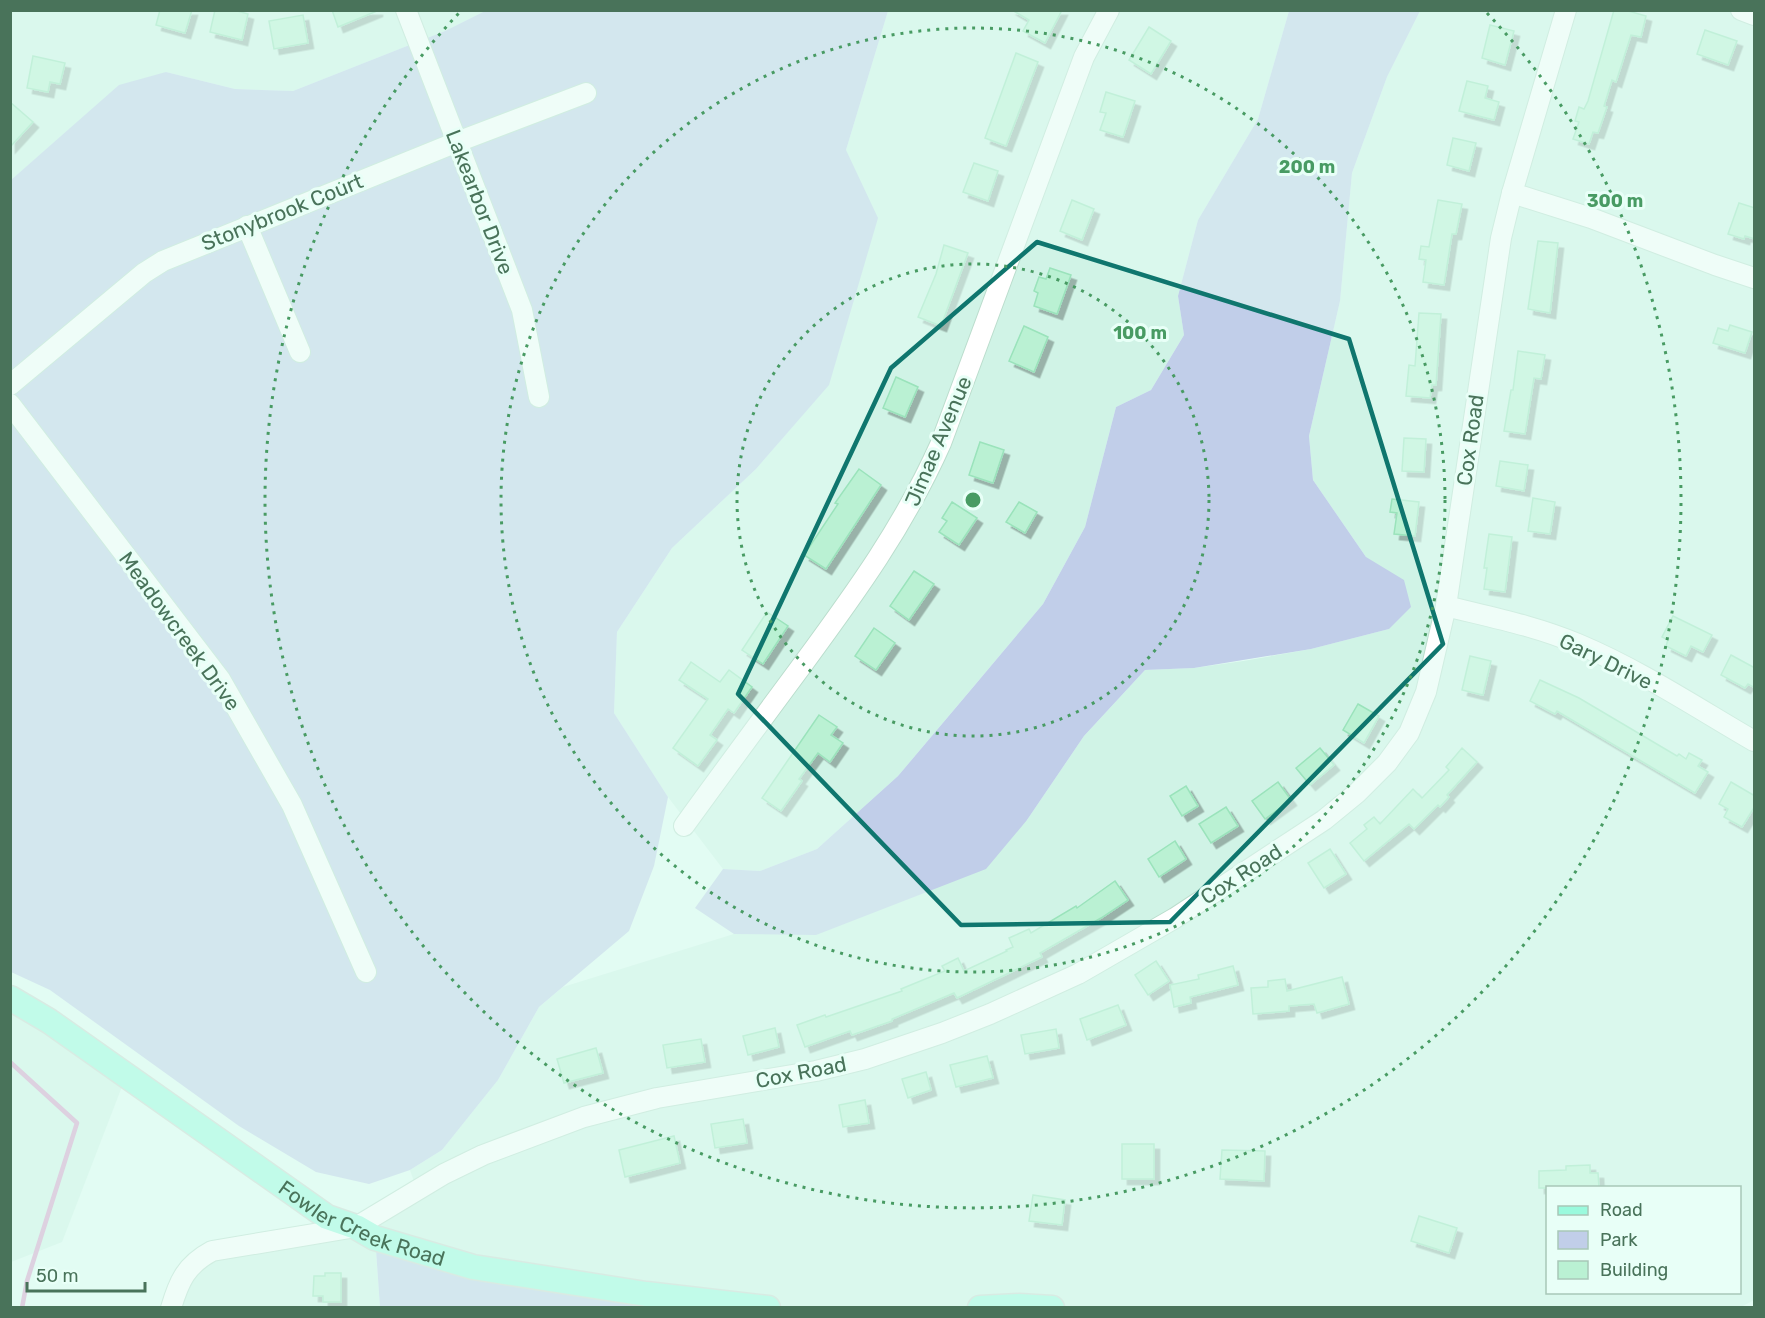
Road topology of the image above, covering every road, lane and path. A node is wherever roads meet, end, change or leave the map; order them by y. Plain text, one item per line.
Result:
1 (406, 10) edge
2 (1109, 10) edge
3 (1566, 10) edge
4 (1741, 10) edge
5 (1755, 15) edge
6 (586, 93) dead end
7 (457, 142) junction
8 (1512, 193) junction
9 (247, 226) junction
10 (1755, 278) edge
11 (300, 352) dead end
12 (10, 385) edge
13 (540, 398) dead end
14 (10, 404) edge
15 (1446, 606) junction
16 (1755, 741) edge
17 (684, 826) dead end
18 (366, 972) dead end
19 (10, 998) edge
20 (356, 1227) junction
21 (171, 1308) edge
22 (768, 1308) edge
23 (980, 1308) edge
24 (1052, 1308) edge

1 - 7 street, Lakearbor Drive
2 - 17 street, Jimae Avenue
3 - 8 street, Cox Road
4 - 5 street
6 - 7 street, Stonybrook Court
7 - 9 street, Stonybrook Court
7 - 13 street, Lakearbor Drive
8 - 10 street
8 - 15 street, Cox Road
9 - 11 street
9 - 12 street, Stonybrook Court
14 - 18 street, Meadowcreek Drive
15 - 16 street, Gary Drive
15 - 20 street, Cox Road
19 - 20 main road, Fowler Creek Road
20 - 21 street
20 - 22 main road, Fowler Creek Road
23 - 24 main road

